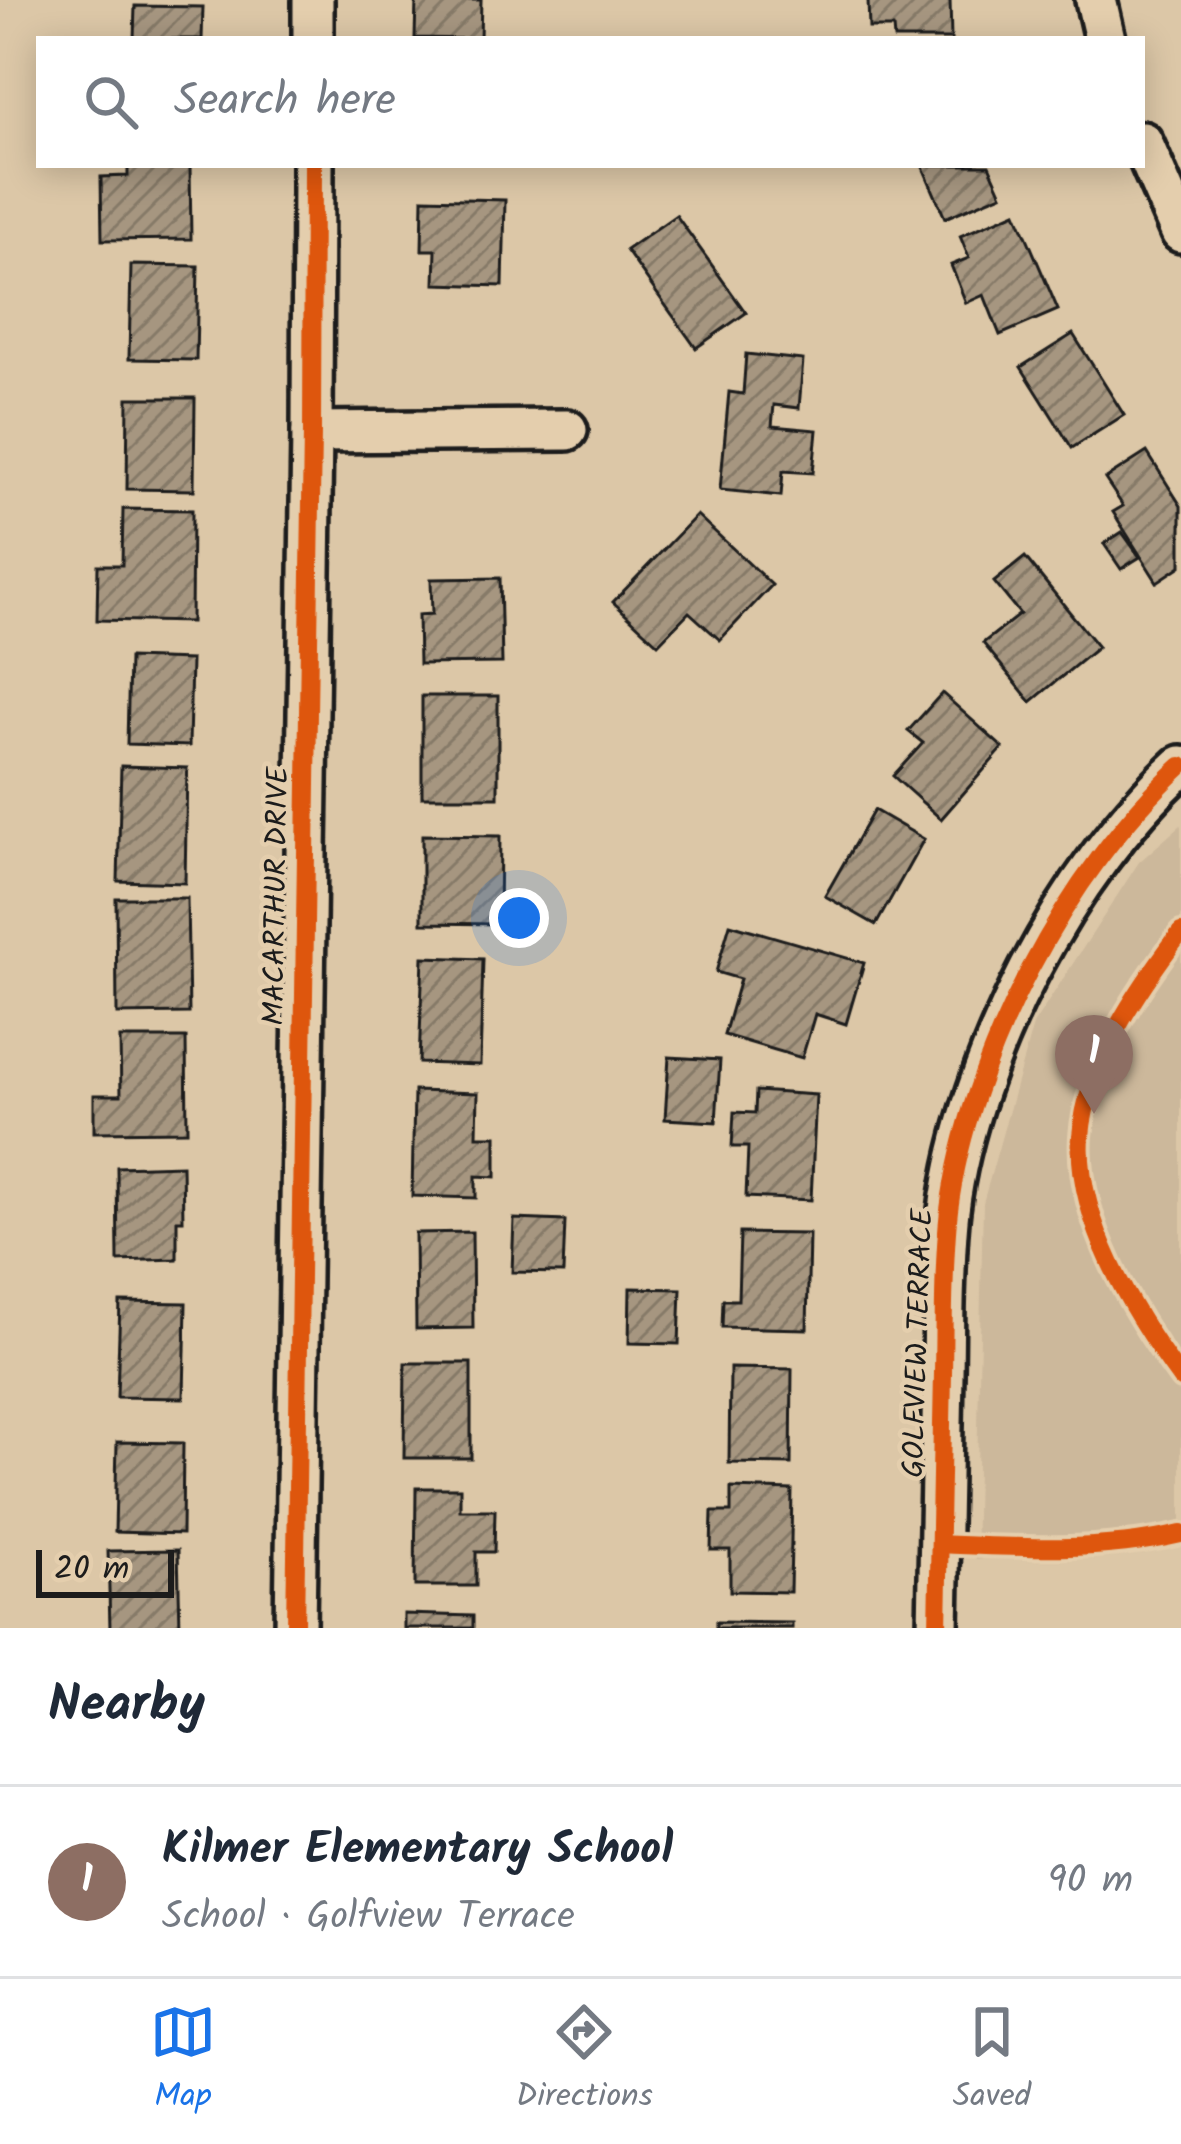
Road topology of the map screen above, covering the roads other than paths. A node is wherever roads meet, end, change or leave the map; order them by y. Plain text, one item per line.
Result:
1 (313, 0) edge
2 (1096, 0) edge
3 (313, 36) edge
4 (1105, 36) edge
5 (1145, 149) edge
6 (313, 168) edge
7 (1181, 232) edge
8 (567, 430) dead end
9 (312, 432) junction
10 (1181, 766) edge
11 (295, 1628) edge
12 (938, 1628) edge

1 - 3 street
2 - 4 street
5 - 7 street
6 - 9 street, MACARTHUR DRIVE
8 - 9 street
9 - 11 street, MACARTHUR DRIVE
10 - 12 street, GOLFVIEW TERRACE

